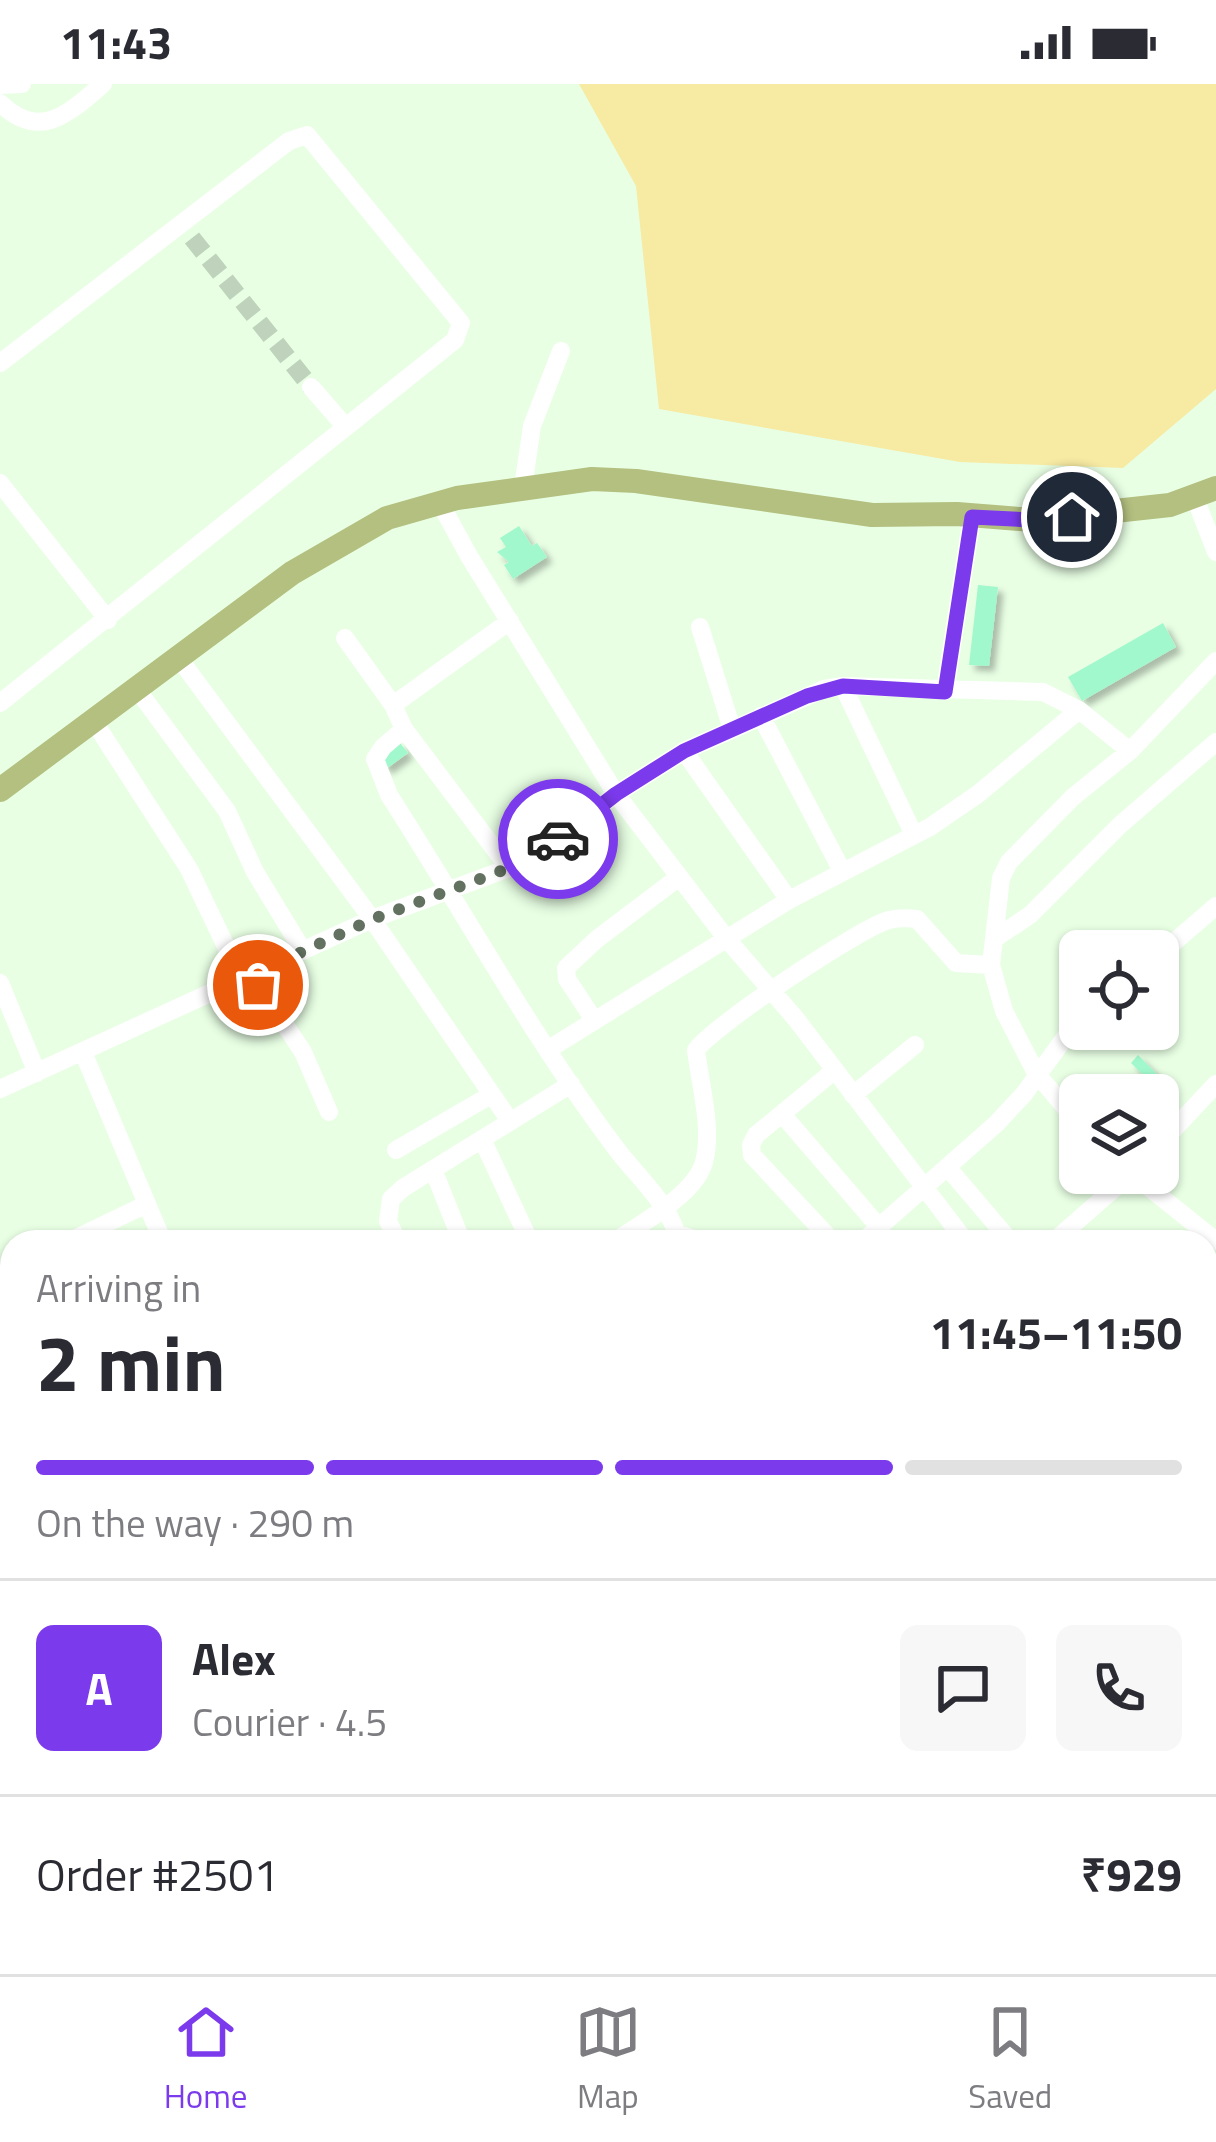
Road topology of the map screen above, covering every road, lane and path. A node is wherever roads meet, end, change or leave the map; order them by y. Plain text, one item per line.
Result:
1 (22, 84) edge
2 (104, 84) edge
3 (0, 85) edge
4 (0, 103) edge
5 (561, 351) dead end
6 (0, 363) edge
7 (311, 387) tunnel mouth
8 (344, 425) junction
9 (0, 483) edge
10 (523, 487) junction
11 (1206, 493) edge
12 (440, 503) junction
13 (972, 517) junction
14 (1216, 552) edge
15 (108, 620) junction
16 (510, 621) junction
17 (700, 627) dead end
18 (345, 638) dead end
19 (178, 657) junction
20 (1216, 661) edge
21 (843, 686) junction
22 (136, 688) junction
23 (945, 692) junction
24 (0, 703) edge
25 (393, 705) junction
26 (1078, 710) junction
27 (761, 716) junction
28 (93, 720) junction
29 (404, 729) junction
30 (731, 729) junction
31 (1216, 742) edge
32 (684, 751) junction
33 (1130, 751) junction
34 (0, 790) edge
35 (616, 794) junction
36 (914, 835) junction
37 (509, 868) junction
38 (841, 869) junction
39 (679, 877) junction
40 (451, 891) junction
41 (789, 900) junction
42 (1216, 906) edge
43 (373, 919) junction
44 (726, 938) junction
45 (1179, 938) edge
46 (994, 939) junction
47 (303, 951) junction
48 (991, 965) junction
49 (247, 977) junction
50 (0, 983) edge
51 (773, 992) junction
52 (594, 1021) junction
53 (1059, 1044) edge
54 (915, 1045) dead end
55 (549, 1048) junction
56 (83, 1052) junction
57 (835, 1070) junction
58 (37, 1073) junction
59 (1036, 1073) junction
60 (571, 1084) junction
61 (1216, 1084) edge
62 (0, 1089) edge
63 (491, 1095) junction
64 (853, 1095) junction
65 (1059, 1100) edge
66 (329, 1112) dead end
67 (782, 1114) junction
68 (510, 1121) junction
69 (1179, 1124) edge
70 (482, 1139) junction
71 (396, 1150) dead end
72 (948, 1168) junction
73 (433, 1169) junction
74 (923, 1187) junction
75 (1107, 1194) edge
76 (1158, 1194) edge
77 (147, 1204) junction
78 (663, 1210) junction
79 (878, 1227) junction
80 (93, 1230) edge
81 (158, 1230) edge
82 (392, 1230) edge
83 (457, 1230) edge
84 (524, 1230) edge
85 (632, 1230) edge
86 (674, 1230) edge
87 (822, 1230) edge
88 (875, 1230) edge
89 (957, 1230) edge
90 (1001, 1230) edge
91 (1067, 1230) edge
92 (1203, 1230) edge

1 - 3 street
2 - 4 street
5 - 10 street
6 - 8 street
7 - 8 street
8 - 15 street
9 - 15 street
10 - 12 main road
10 - 13 main road
11 - 13 main road
11 - 14 street
12 - 16 street
12 - 19 main road
13 - 23 street
15 - 24 street
16 - 25 street
16 - 35 street
17 - 30 street
18 - 25 street
19 - 22 main road
19 - 43 street
20 - 33 street
21 - 23 street
21 - 27 street
21 - 36 street
22 - 28 main road
22 - 47 street
23 - 26 street
25 - 29 street
26 - 33 street
26 - 36 street
27 - 30 street
27 - 38 street
28 - 34 main road
28 - 49 street
29 - 37 street
29 - 40 street
30 - 32 street
31 - 46 street
32 - 35 street
32 - 41 street
33 - 46 street
35 - 37 street
35 - 39 street
36 - 38 street
37 - 40 street
38 - 41 street
39 - 44 street
39 - 52 street
40 - 43 street
40 - 55 street
41 - 44 street
42 - 45 street
43 - 47 street
43 - 63 street
44 - 51 street
44 - 52 street
46 - 48 street
47 - 49 street
48 - 51 street
48 - 59 street
49 - 56 street
49 - 66 street
50 - 58 street
51 - 57 street
51 - 78 street
52 - 55 street
53 - 59 street
54 - 64 street
55 - 60 street
56 - 58 street
56 - 77 street
57 - 64 street
57 - 67 street
58 - 62 street
59 - 65 street
59 - 72 street
60 - 68 street
60 - 78 street
61 - 69 street
63 - 68 street
63 - 71 street
64 - 74 street
67 - 79 street
67 - 87 street
68 - 70 street
70 - 73 street
70 - 84 street
72 - 74 street
72 - 90 street
73 - 82 street
73 - 83 street
74 - 79 street
74 - 89 street
75 - 91 street
76 - 92 street
77 - 80 street
77 - 81 street
78 - 85 street
78 - 86 street
79 - 88 street

